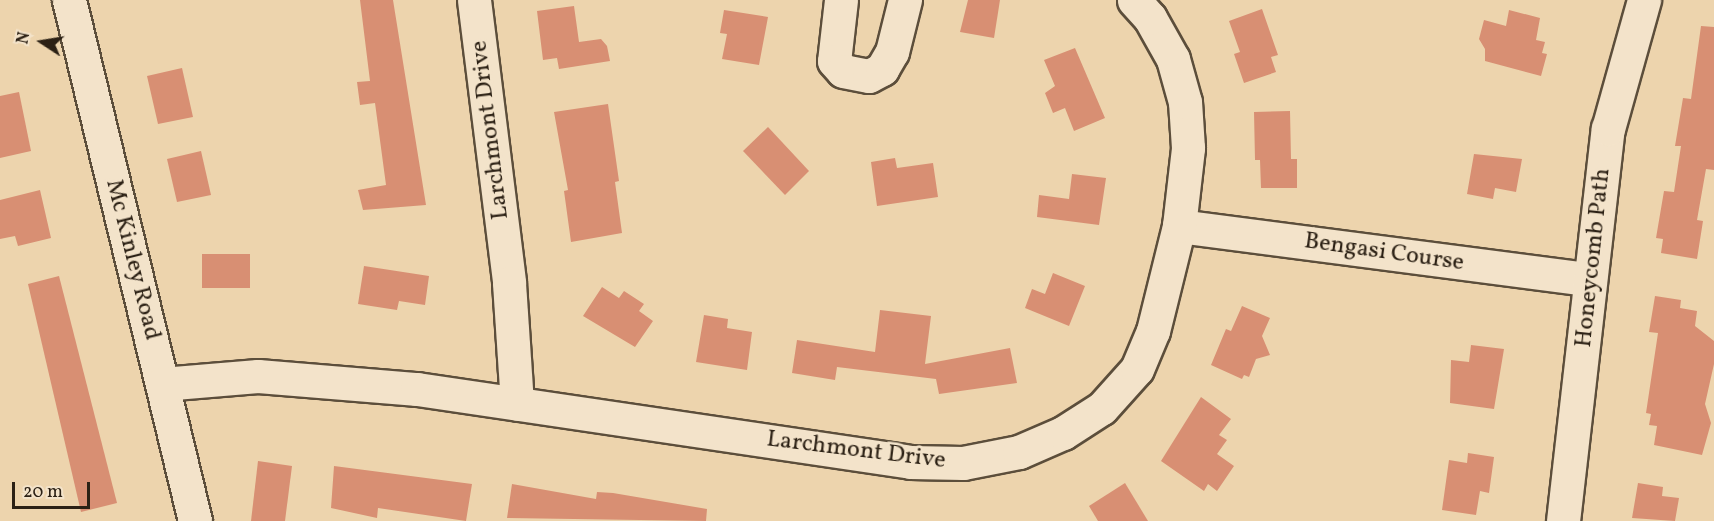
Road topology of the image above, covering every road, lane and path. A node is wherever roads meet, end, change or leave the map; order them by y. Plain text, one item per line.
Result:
1 (69, 0) edge
2 (474, 0) edge
3 (841, 0) edge
4 (905, 0) edge
5 (1134, 0) edge
6 (1644, 0) edge
7 (1179, 226) junction
8 (1589, 279) junction
9 (162, 384) junction
10 (517, 404) junction
11 (195, 521) edge
12 (1563, 521) edge

1 - 9 street, Mc Kinley Road
2 - 10 street, Larchmont Drive
3 - 4 street
5 - 7 street, Larchmont Drive
6 - 8 street, Honeycomb Path
7 - 8 street, Bengasi Course
7 - 10 street, Larchmont Drive
8 - 12 street, Honeycomb Path
9 - 10 street, Larchmont Drive
9 - 11 street, Mc Kinley Road

